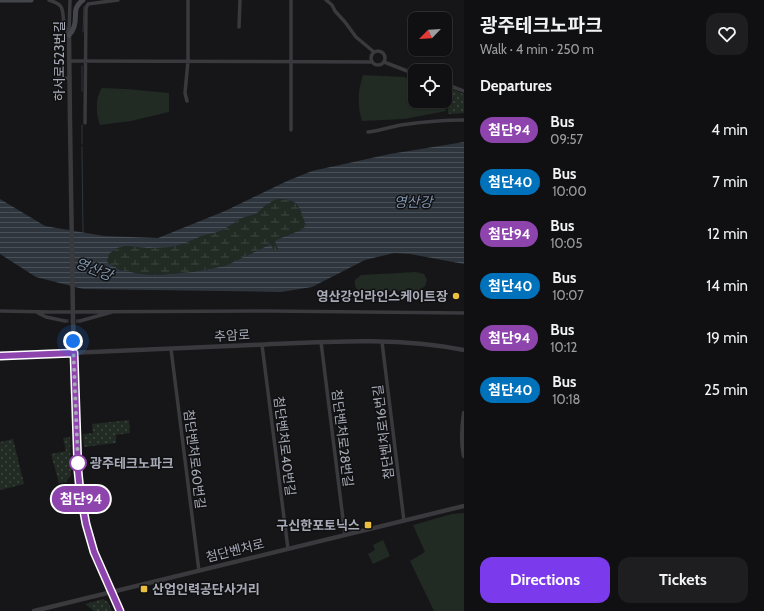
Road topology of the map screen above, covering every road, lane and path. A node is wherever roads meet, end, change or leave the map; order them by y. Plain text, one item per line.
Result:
1 (0, 0) edge
2 (31, 0) edge
3 (49, 0) edge
4 (70, 0) edge
5 (84, 0) edge
6 (118, 0) edge
7 (188, 0) edge
8 (240, 0) edge
9 (291, 0) edge
10 (326, 0) edge
11 (331, 0) edge
12 (332, 5) junction
13 (239, 27) dead end
14 (69, 36) junction
15 (374, 52) junction
16 (69, 61) junction
17 (86, 61) junction
18 (188, 61) junction
19 (291, 62) junction
20 (372, 62) junction
21 (384, 62) junction
22 (408, 71) edge
23 (70, 78) junction
24 (56, 79) dead end
25 (452, 87) edge
26 (464, 91) edge
27 (187, 101) dead end
28 (464, 120) edge
29 (85, 123) dead end
30 (291, 130) dead end
31 (368, 132) dead end
32 (0, 311) edge
33 (120, 311) junction
34 (35, 312) junction
35 (464, 313) edge
36 (80, 320) tunnel mouth
37 (65, 321) tunnel mouth
38 (321, 342) junction
39 (382, 342) junction
40 (262, 345) junction
41 (171, 349) junction
42 (464, 350) edge
43 (74, 353) junction
44 (0, 356) edge
45 (464, 413) edge
46 (464, 456) edge
47 (464, 506) edge
48 (404, 521) junction
49 (345, 535) junction
50 (288, 549) junction
51 (199, 571) junction
52 (111, 592) junction
53 (34, 611) edge
54 (120, 611) edge

1 - 2 main road
3 - 14 street
4 - 14 street, 하서로523번길
5 - 14 main road
6 - 17 street, 하서로523번길
7 - 18 street
8 - 13 street
9 - 19 street
10 - 12 street
11 - 12 street
12 - 15 street
14 - 16 street, 하서로523번길
15 - 20 street
15 - 21 street
16 - 17 street
16 - 23 street, 하서로523번길
17 - 18 street
17 - 29 street, 하서로523번길
18 - 19 street
18 - 27 street
19 - 20 street
19 - 30 street
20 - 21 street
21 - 22 street
23 - 24 street
23 - 43 street, 하서로523번길, bridge
25 - 26 street
28 - 31 street
32 - 34 street
33 - 34 street
33 - 35 street
33 - 36 street
34 - 37 street
38 - 39 street, 추암로
38 - 40 street, 추암로
38 - 49 street, 첨단벤처로28번길
39 - 42 street, 추암로
39 - 48 street, 첨단벤처로16번길
40 - 41 street, 추암로
40 - 50 street, 첨단벤처로40번길
41 - 43 street, 추암로
41 - 51 street, 첨단벤처로60번길
43 - 44 street, 추암로
43 - 52 main road
45 - 46 street
47 - 48 street, 첨단벤처로
48 - 49 street, 첨단벤처로
49 - 50 street, 첨단벤처로
50 - 51 street, 첨단벤처로
51 - 52 street, 첨단벤처로
52 - 53 street, 첨단벤처로
52 - 54 main road

